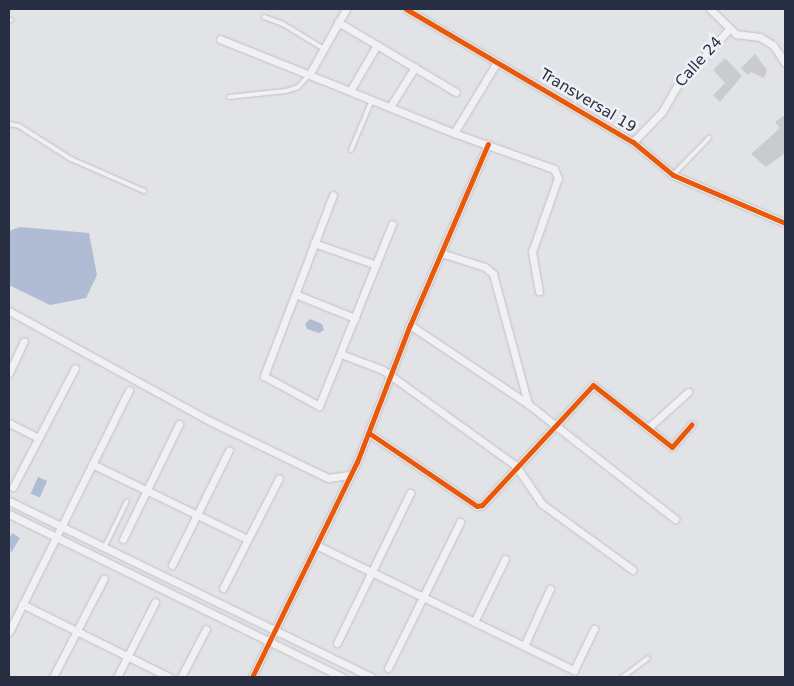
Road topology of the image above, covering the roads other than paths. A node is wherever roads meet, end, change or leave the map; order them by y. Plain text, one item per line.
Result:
1 (346, 9) edge
2 (406, 9) edge
3 (710, 9) edge
4 (264, 17) dead end
5 (338, 22) junction
6 (729, 29) junction
7 (220, 39) dead end
8 (377, 45) junction
9 (324, 49) junction
10 (497, 62) junction
11 (785, 64) edge
12 (415, 67) junction
13 (309, 75) junction
14 (350, 91) junction
15 (456, 92) dead end
16 (229, 97) dead end
17 (372, 100) junction
18 (390, 108) junction
19 (9, 124) edge
20 (454, 133) junction
21 (709, 138) dead end
22 (633, 142) junction
23 (488, 144) junction
24 (352, 150) dead end
25 (673, 175) junction
26 (144, 191) dead end
27 (333, 194) dead end
28 (785, 223) edge
29 (392, 224) dead end
30 (314, 243) junction
31 (440, 253) junction
32 (376, 265) junction
33 (538, 292) dead end
34 (295, 294) junction
35 (9, 311) edge
36 (355, 318) junction
37 (410, 325) junction
38 (24, 340) dead end
39 (341, 354) junction
40 (75, 368) dead end
41 (9, 373) edge
42 (391, 377) junction
43 (129, 390) dead end
44 (688, 392) dead end
45 (528, 404) junction
46 (9, 423) edge
47 (179, 424) dead end
48 (692, 424) dead end
49 (556, 426) junction
50 (648, 428) junction
51 (369, 433) junction
52 (38, 438) junction
53 (229, 450) dead end
54 (92, 464) junction
55 (516, 466) junction
56 (349, 475) junction
57 (279, 478) dead end
58 (13, 487) dead end
59 (146, 490) junction
60 (410, 493) dead end
61 (9, 501) edge
62 (127, 501) dead end
63 (9, 514) edge
64 (198, 515) junction
65 (675, 519) dead end
66 (460, 522) dead end
67 (61, 527) junction
68 (56, 537) junction
69 (123, 538) dead end
70 (247, 539) junction
71 (316, 545) junction
72 (104, 548) junction
73 (504, 558) dead end
74 (172, 565) dead end
75 (633, 570) dead end
76 (372, 572) junction
77 (104, 578) dead end
78 (223, 588) dead end
79 (550, 589) dead end
80 (423, 597) junction
81 (155, 602) dead end
82 (22, 604) junction
83 (474, 622) junction
84 (594, 629) dead end
85 (206, 630) dead end
86 (275, 631) junction
87 (9, 632) edge
88 (77, 632) junction
89 (270, 641) junction
90 (337, 643) dead end
91 (524, 646) junction
92 (128, 656) junction
93 (648, 658) dead end
94 (388, 668) dead end
95 (53, 677) edge
96 (117, 677) edge
97 (169, 677) edge
98 (182, 677) edge
99 (252, 677) edge
100 (342, 677) edge
101 (372, 677) edge
102 (622, 677) edge

1 - 5 street
2 - 10 street, Transversal 19
3 - 6 street
4 - 9 lane
5 - 8 street
5 - 9 street
6 - 11 street
6 - 22 street, Calle 24
7 - 13 street
8 - 12 street
8 - 14 street
9 - 13 street
10 - 20 street
10 - 22 street, Transversal 19
12 - 15 street
12 - 18 street
13 - 14 street
13 - 16 lane
14 - 17 street
17 - 18 street
17 - 24 lane
18 - 20 street
19 - 26 lane
20 - 23 street
21 - 25 lane
22 - 25 street, Transversal 19
23 - 31 street
23 - 33 street
25 - 28 street, Transversal 19
27 - 30 street
29 - 32 street
30 - 32 street
30 - 34 street
31 - 37 street
31 - 45 street
32 - 36 street
34 - 36 street
34 - 39 street
35 - 56 street
36 - 39 street
37 - 42 street
37 - 45 street
38 - 41 street
39 - 42 street
40 - 52 street
42 - 51 street
42 - 55 street
43 - 54 street
44 - 50 street
45 - 49 street
46 - 52 street
47 - 59 street
48 - 50 street
49 - 50 street
49 - 55 street
49 - 65 street
51 - 55 street
51 - 56 street
52 - 58 street
53 - 64 street
54 - 59 street
54 - 67 street
55 - 75 street
56 - 71 street
57 - 70 street
59 - 64 street
59 - 69 street
60 - 76 street
61 - 67 street
62 - 72 lane
63 - 68 street
64 - 70 street
64 - 74 street
66 - 80 street
67 - 68 street
67 - 72 street
68 - 82 street
68 - 89 street
70 - 78 street
71 - 76 street
71 - 86 street
72 - 86 street
73 - 83 street
76 - 80 street
76 - 90 street
77 - 88 street
79 - 91 street
80 - 83 street
80 - 94 street
81 - 92 street
82 - 87 street
82 - 88 street
83 - 91 street
84 - 91 street
85 - 98 street
86 - 89 street
86 - 101 street
88 - 92 street
88 - 95 street
89 - 99 street
89 - 100 street
92 - 96 street
92 - 97 street
93 - 102 lane

